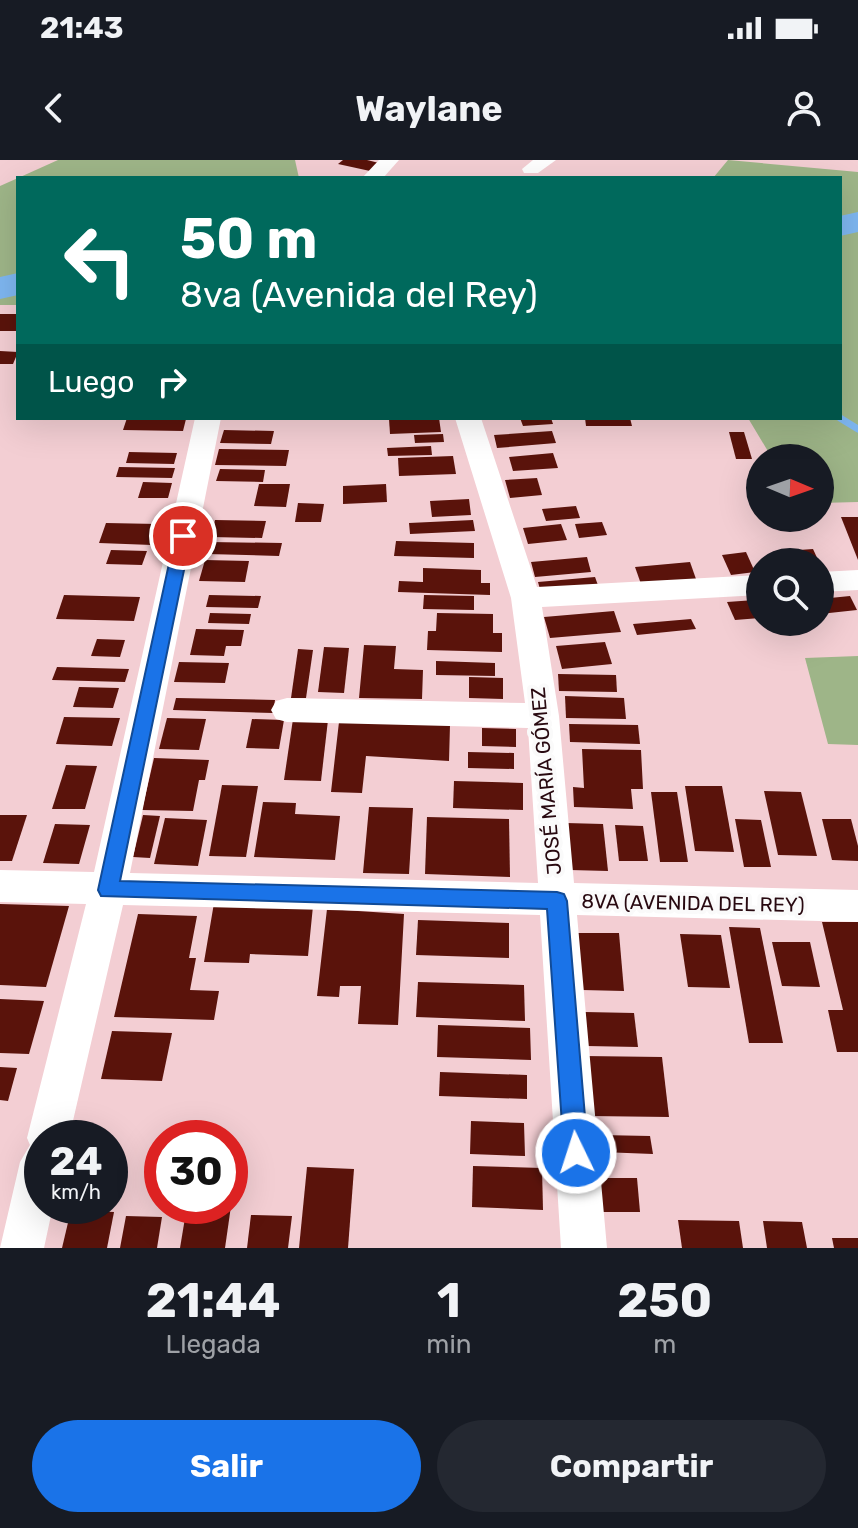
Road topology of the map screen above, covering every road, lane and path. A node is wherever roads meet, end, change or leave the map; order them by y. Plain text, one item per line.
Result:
1 (390, 160) edge
2 (374, 176) edge
3 (208, 420) edge
4 (469, 420) edge
5 (858, 580) edge
6 (834, 581) edge
7 (746, 586) edge
8 (526, 598) junction
9 (287, 710) dead end
10 (543, 716) junction
11 (0, 886) edge
12 (108, 890) junction
13 (557, 901) junction
14 (858, 906) edge
15 (52, 1120) edge
16 (27, 1224) edge
17 (21, 1248) edge
18 (584, 1248) edge

1 - 2 street
3 - 12 street
4 - 8 street, JOSÉ MARÍA GÓMEZ
5 - 6 street
7 - 8 street
8 - 10 street, JOSÉ MARÍA GÓMEZ
9 - 10 street
10 - 13 street, JOSÉ MARÍA GÓMEZ
11 - 12 street, 8VA (AVENIDA DEL REY)
12 - 13 street, 8VA (AVENIDA DEL REY)
12 - 15 street
13 - 14 street, 8VA (AVENIDA DEL REY)
13 - 18 street, JOSÉ MARÍA GÓMEZ
16 - 17 street

